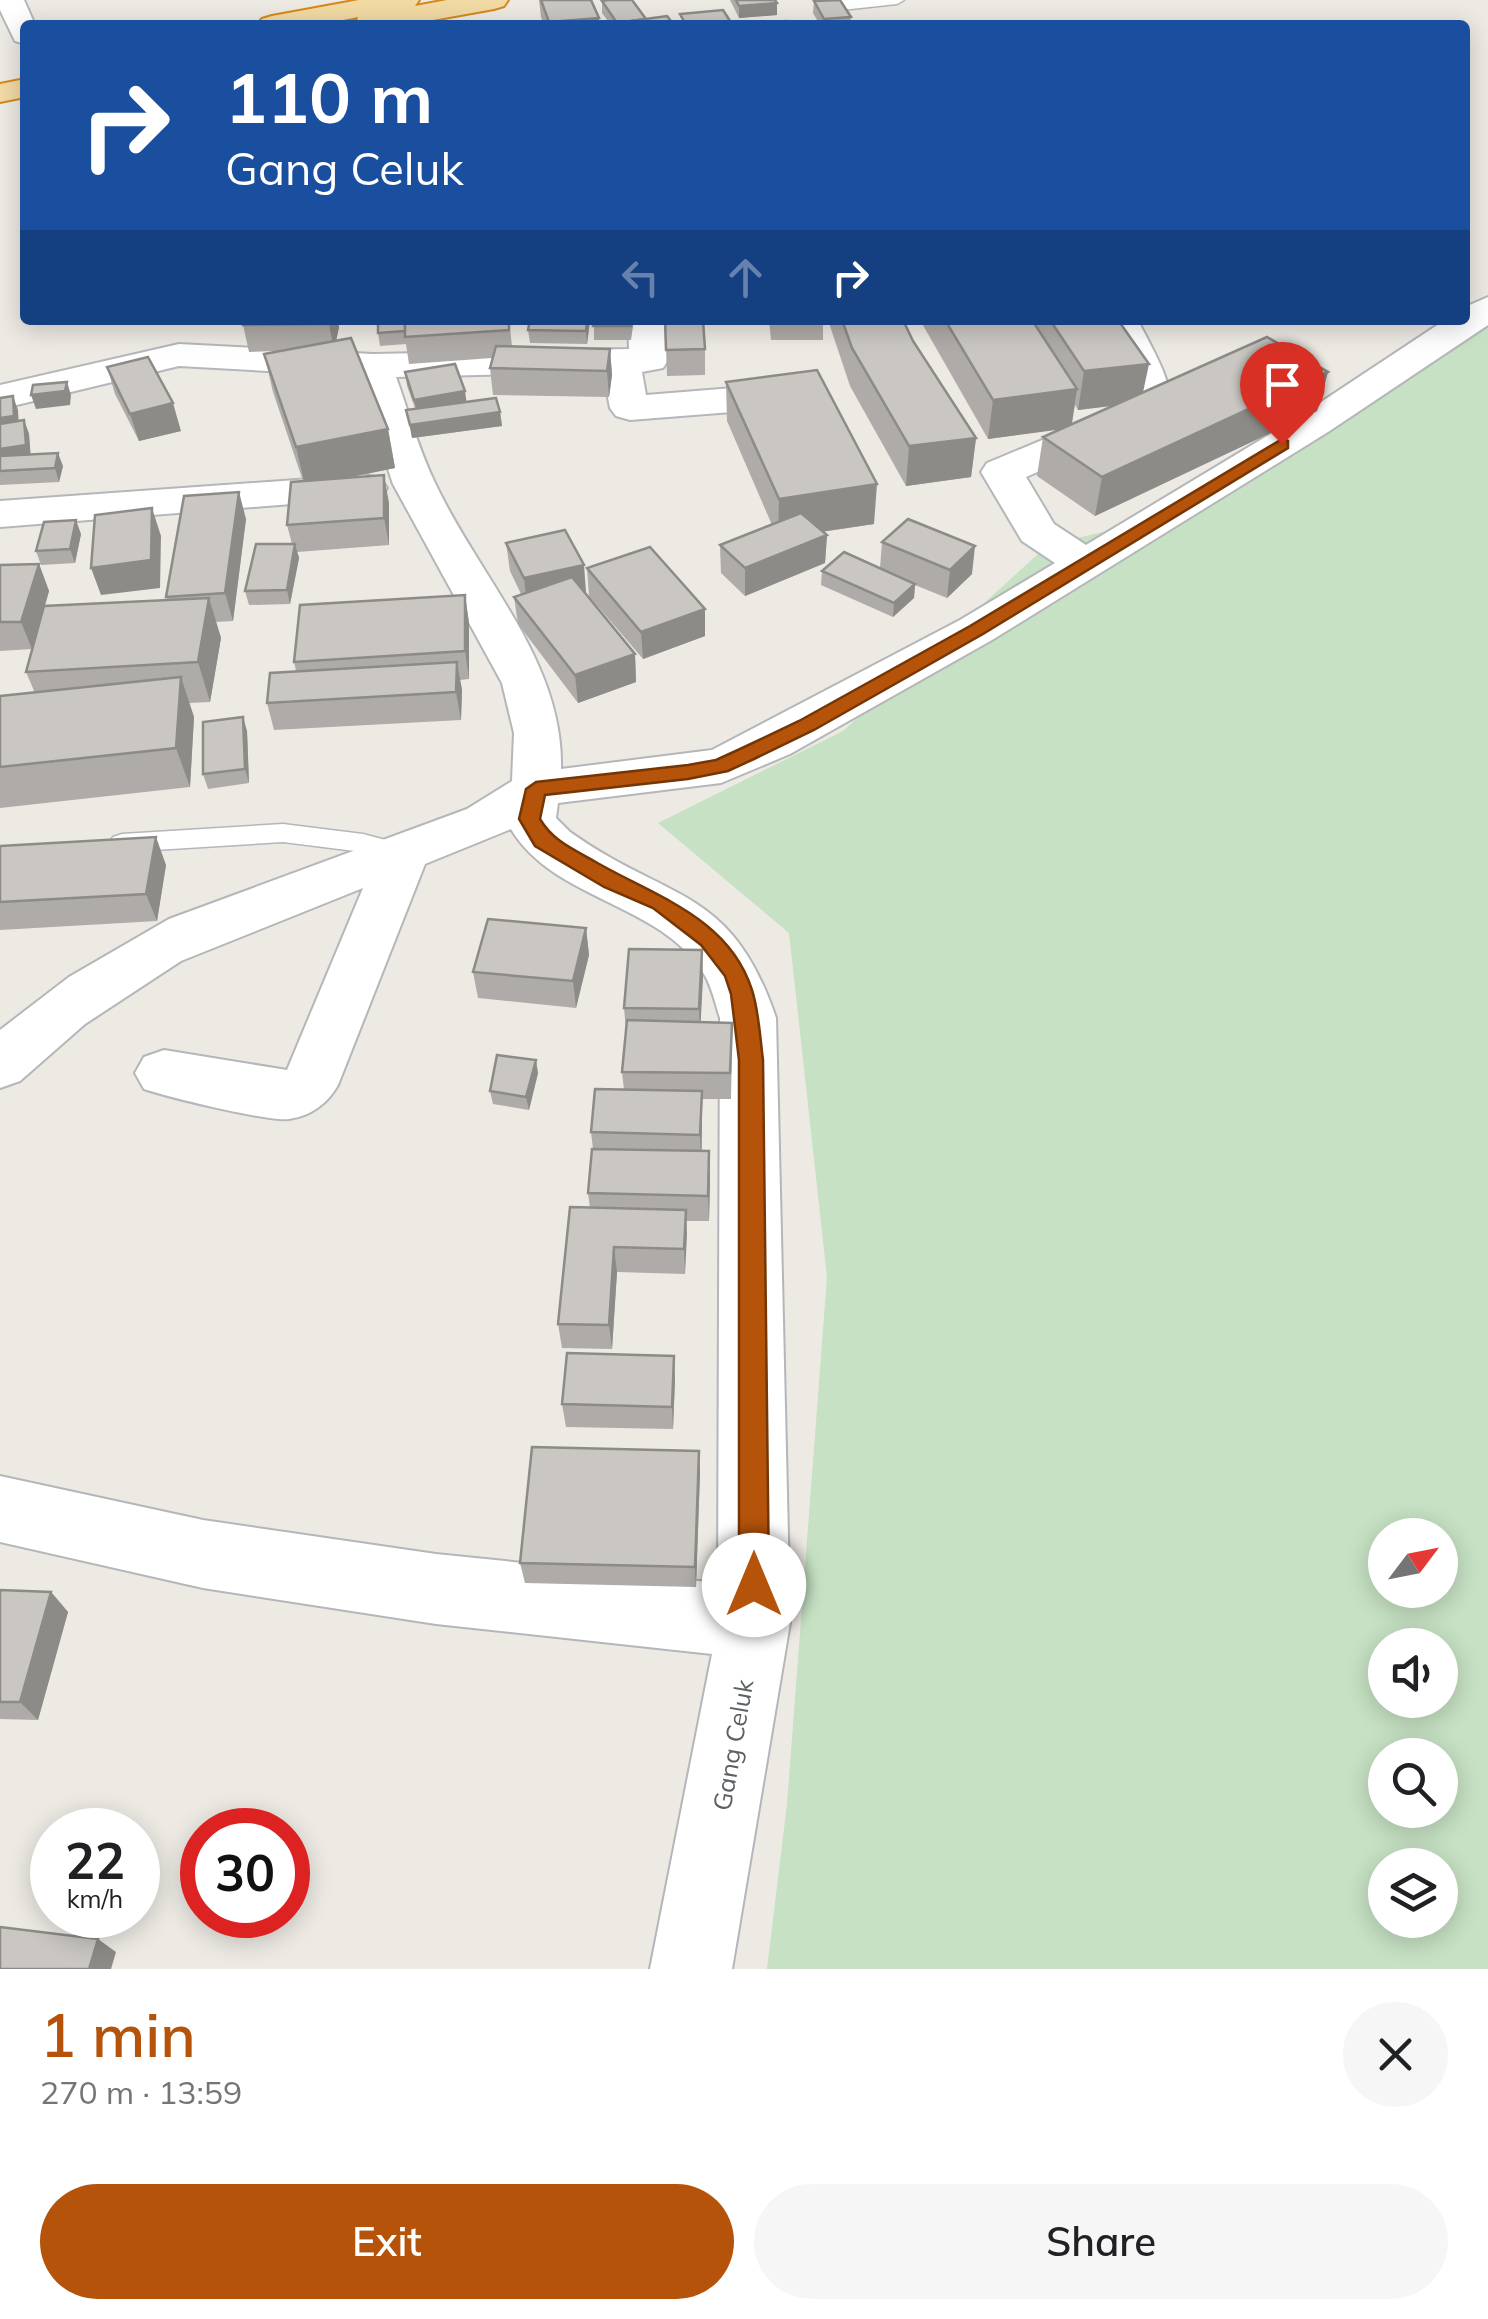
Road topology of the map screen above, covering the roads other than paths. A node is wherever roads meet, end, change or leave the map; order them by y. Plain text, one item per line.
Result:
1 (10, 0) edge
2 (405, 0) edge
3 (494, 0) edge
4 (832, 0) edge
5 (897, 0) edge
6 (299, 20) edge
7 (388, 20) edge
8 (20, 23) edge
9 (159, 325) edge
10 (647, 325) edge
11 (1121, 325) edge
12 (1462, 325) edge
13 (179, 355) junction
14 (622, 360) junction
15 (373, 366) junction
16 (0, 396) edge
17 (783, 396) edge
18 (414, 484) junction
19 (0, 514) edge
20 (1085, 564) junction
21 (536, 789) junction
22 (90, 844) edge
23 (403, 854) junction
24 (0, 1065) edge
25 (164, 1073) dead end
26 (0, 1509) edge
27 (754, 1623) junction
28 (691, 1969) edge

1 - 8 street
2 - 6 highway
3 - 7 highway
4 - 5 lane
9 - 13 street
10 - 14 street
11 - 20 street
12 - 20 street
13 - 15 street
13 - 16 street
14 - 15 street
14 - 17 street
15 - 18 street, Gang Celuk
18 - 19 street
18 - 21 street, Gang Celuk
20 - 21 street
21 - 23 street
21 - 27 street, Gang Celuk
22 - 23 lane
23 - 24 street
23 - 25 street
26 - 27 street
27 - 28 street, Gang Celuk

